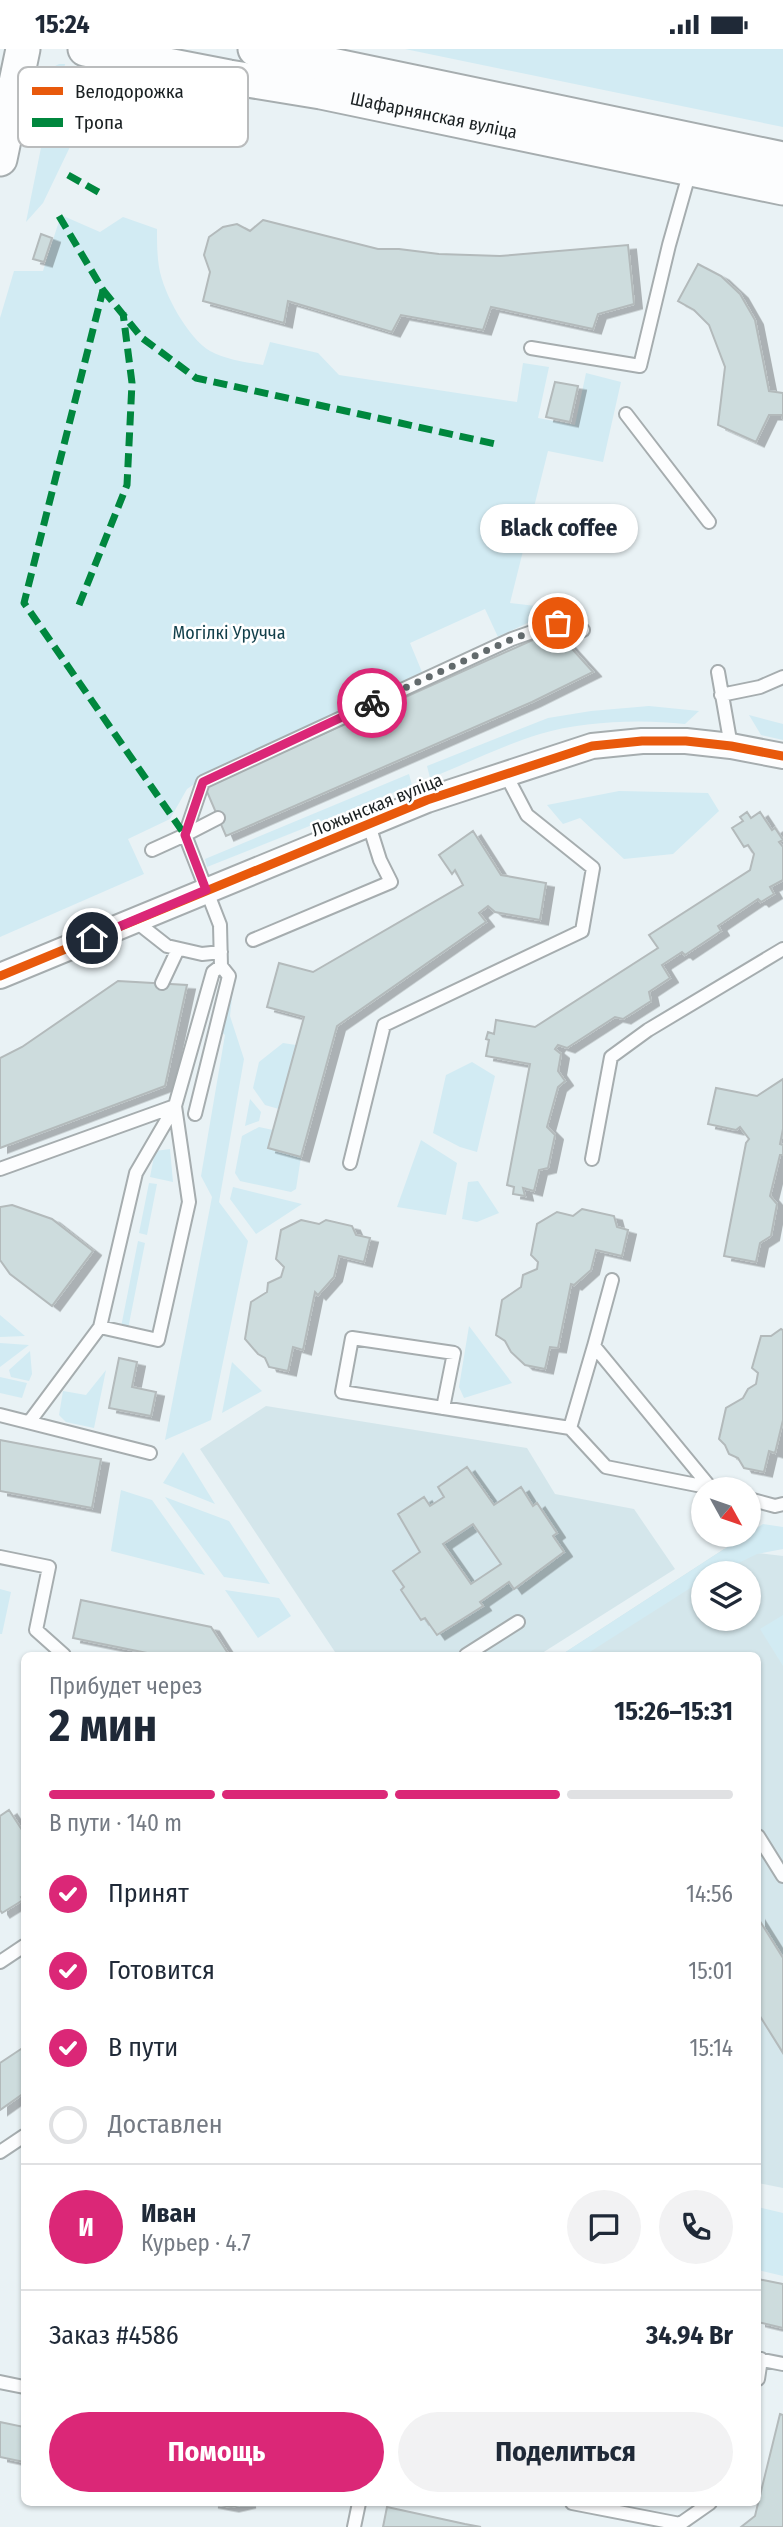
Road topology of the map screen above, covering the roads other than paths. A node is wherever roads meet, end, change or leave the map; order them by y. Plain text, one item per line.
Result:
1 (23, 49) edge
2 (85, 49) edge
3 (255, 49) edge
4 (19, 67) edge
5 (178, 67) edge
6 (18, 73) edge
7 (248, 80) edge
8 (693, 154) junction
9 (0, 159) edge
10 (783, 159) edge
11 (783, 188) edge
12 (531, 348) dead end
13 (626, 414) dead end
14 (709, 521) dead end
15 (558, 623) dead end
16 (583, 630) dead end
17 (563, 638) dead end
18 (718, 672) dead end
19 (783, 677) edge
20 (721, 695) junction
21 (731, 746) junction
22 (783, 756) edge
23 (505, 773) junction
24 (218, 818) dead end
25 (369, 825) junction
26 (185, 835) junction
27 (152, 850) dead end
28 (206, 890) junction
29 (134, 920) junction
30 (253, 940) dead end
31 (178, 949) junction
32 (783, 949) edge
33 (221, 952) junction
34 (217, 969) junction
35 (0, 976) edge
36 (162, 983) dead end
37 (175, 1106) junction
38 (195, 1114) dead end
39 (592, 1159) dead end
40 (350, 1163) dead end
41 (0, 1168) edge
42 (612, 1280) dead end
43 (100, 1327) junction
44 (594, 1346) junction
45 (443, 1408) junction
46 (0, 1415) edge
47 (30, 1421) junction
48 (570, 1428) junction
49 (150, 1453) dead end
50 (705, 1477) edge
51 (691, 1483) edge
52 (761, 1502) edge
53 (783, 1504) edge
54 (0, 1557) edge
55 (518, 1622) dead end
56 (61, 1652) edge
57 (471, 1652) edge
58 (761, 1841) edge
59 (783, 1876) edge
60 (21, 1948) edge
61 (0, 1962) edge
62 (21, 2138) edge
63 (0, 2152) edge
64 (761, 2359) edge
65 (783, 2364) edge
66 (0, 2382) edge
67 (21, 2386) edge
68 (358, 2506) edge
69 (587, 2506) edge
70 (706, 2506) edge
71 (354, 2527) edge

1 - 4 main road
2 - 5 main road, Шафарнянская вуліца
3 - 8 main road, Шафарнянская вуліца
6 - 9 main road
7 - 8 main road, Шафарнянская вуліца
8 - 10 main road, Шафарнянская вуліца
8 - 11 main road, Шафарнянская вуліца
8 - 12 lane
13 - 14 lane
15 - 26 lane
16 - 17 lane
18 - 20 lane
19 - 20 lane
20 - 21 lane
21 - 22 street, Ложынская вуліца
21 - 23 street, Ложынская вуліца
23 - 25 street, Ложынская вуліца
23 - 40 lane
24 - 26 lane
25 - 28 street, Ложынская вуліца
25 - 30 lane
26 - 27 lane
26 - 28 lane
28 - 29 street, Ложынская вуліца
28 - 33 lane
29 - 31 lane
29 - 35 street, Ложынская вуліца
31 - 33 lane
31 - 36 lane
32 - 39 lane
33 - 34 lane
34 - 37 lane
34 - 38 lane
37 - 41 lane
37 - 43 lane
37 - 43 lane
42 - 44 lane
43 - 47 lane
44 - 48 lane
44 - 50 lane
45 - 45 lane
45 - 48 lane
46 - 47 lane
47 - 49 lane
48 - 51 lane
52 - 53 lane
54 - 56 lane
55 - 57 lane
58 - 59 lane
60 - 61 lane
62 - 63 lane
64 - 65 lane
66 - 67 lane
68 - 71 lane
69 - 70 lane

